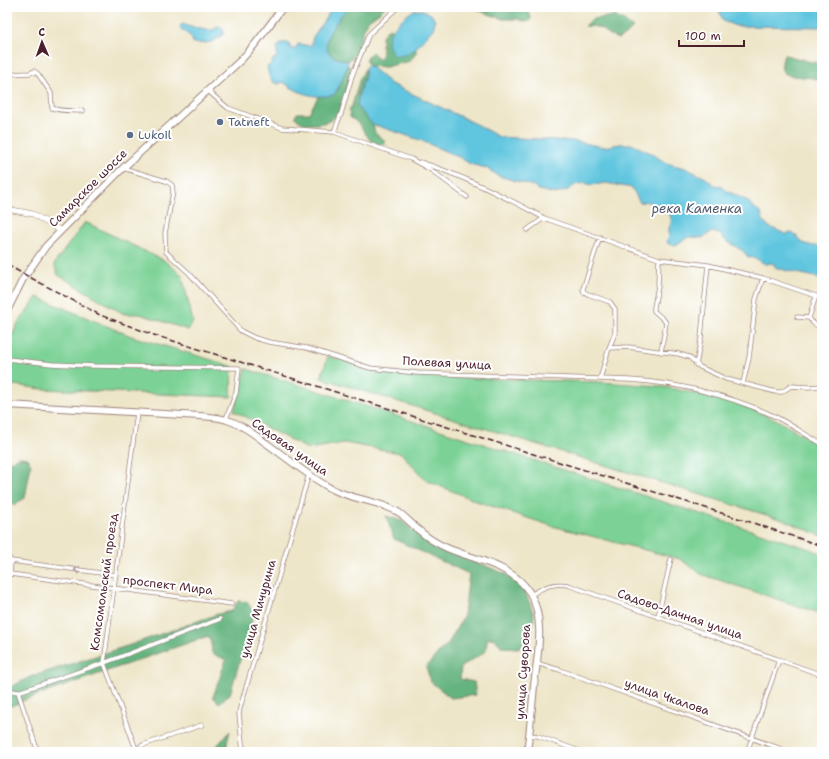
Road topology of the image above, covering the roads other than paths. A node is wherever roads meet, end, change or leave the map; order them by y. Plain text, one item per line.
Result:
1 (283, 7) edge
2 (398, 7) edge
3 (7, 74) edge
4 (207, 90) junction
5 (83, 111) dead end
6 (334, 132) junction
7 (411, 159) junction
8 (123, 168) junction
9 (467, 197) dead end
10 (7, 209) edge
11 (544, 218) junction
12 (527, 230) dead end
13 (61, 231) junction
14 (600, 237) junction
15 (660, 259) junction
16 (708, 265) junction
17 (763, 278) junction
18 (816, 296) junction
19 (822, 298) edge
20 (7, 311) edge
21 (797, 317) dead end
22 (810, 318) junction
23 (822, 329) edge
24 (609, 348) junction
25 (661, 352) junction
26 (7, 359) edge
27 (696, 365) junction
28 (600, 379) junction
29 (743, 383) junction
30 (822, 386) edge
31 (7, 405) edge
32 (137, 413) junction
33 (226, 419) junction
34 (822, 444) edge
35 (308, 474) junction
36 (7, 555) edge
37 (671, 559) dead end
38 (12, 561) junction
39 (8, 575) edge
40 (116, 575) junction
41 (114, 588) junction
42 (531, 595) junction
43 (232, 604) dead end
44 (658, 616) junction
45 (220, 619) dead end
46 (779, 660) junction
47 (104, 663) junction
48 (536, 663) junction
49 (822, 675) edge
50 (7, 690) edge
51 (18, 692) junction
52 (202, 725) dead end
53 (529, 735) junction
54 (752, 738) junction
55 (136, 749) junction
56 (38, 752) edge
57 (130, 752) edge
58 (243, 752) edge
59 (527, 752) edge
60 (582, 752) edge
61 (747, 752) edge
62 (790, 752) edge

1 - 4 main road, Самарское шоссе
2 - 6 street
3 - 5 street
4 - 6 street
4 - 8 main road, Самарское шоссе
6 - 7 street
7 - 9 street
7 - 11 street
8 - 13 main road, Самарское шоссе
8 - 28 street, Полевая улица
10 - 13 street
11 - 12 street
11 - 14 street
13 - 20 main road, Самарское шоссе
14 - 15 street
14 - 24 street
15 - 16 street
15 - 25 street
16 - 17 street
16 - 27 street
17 - 18 street
17 - 29 street
18 - 19 street
18 - 22 street
21 - 22 street
22 - 23 street
24 - 25 street
24 - 28 street
25 - 27 street
26 - 33 street
27 - 29 street
28 - 34 street, Полевая улица
29 - 30 street
31 - 32 main road, Садовая улица
32 - 33 main road, Садовая улица
32 - 40 street, Комсомольский проезд
33 - 35 main road, Садовая улица
35 - 42 main road, Садовая улица
35 - 58 street, улица Мичурина
36 - 38 street
37 - 44 street
38 - 39 street
40 -> 38 street, проспект Мира
39 - 41 street, проспект Мира
40 - 41 street, Комсомольский проезд
41 - 43 street, проспект Мира
41 - 47 street, Комсомольский проезд
42 - 44 street, Садово-Дачная улица
42 - 48 main road, улица Суворова
44 - 46 street, Садово-Дачная улица
45 - 47 street
46 - 49 street, Садово-Дачная улица
46 - 54 street
47 - 51 street
47 - 55 street, Комсомольский проезд
48 - 53 main road, улица Суворова
48 - 54 street, улица Чкалова
50 - 51 street
51 - 56 street
52 - 55 street
53 - 59 main road, улица Суворова
53 - 60 street
54 - 61 street
54 - 62 street, улица Чкалова
55 - 57 street

